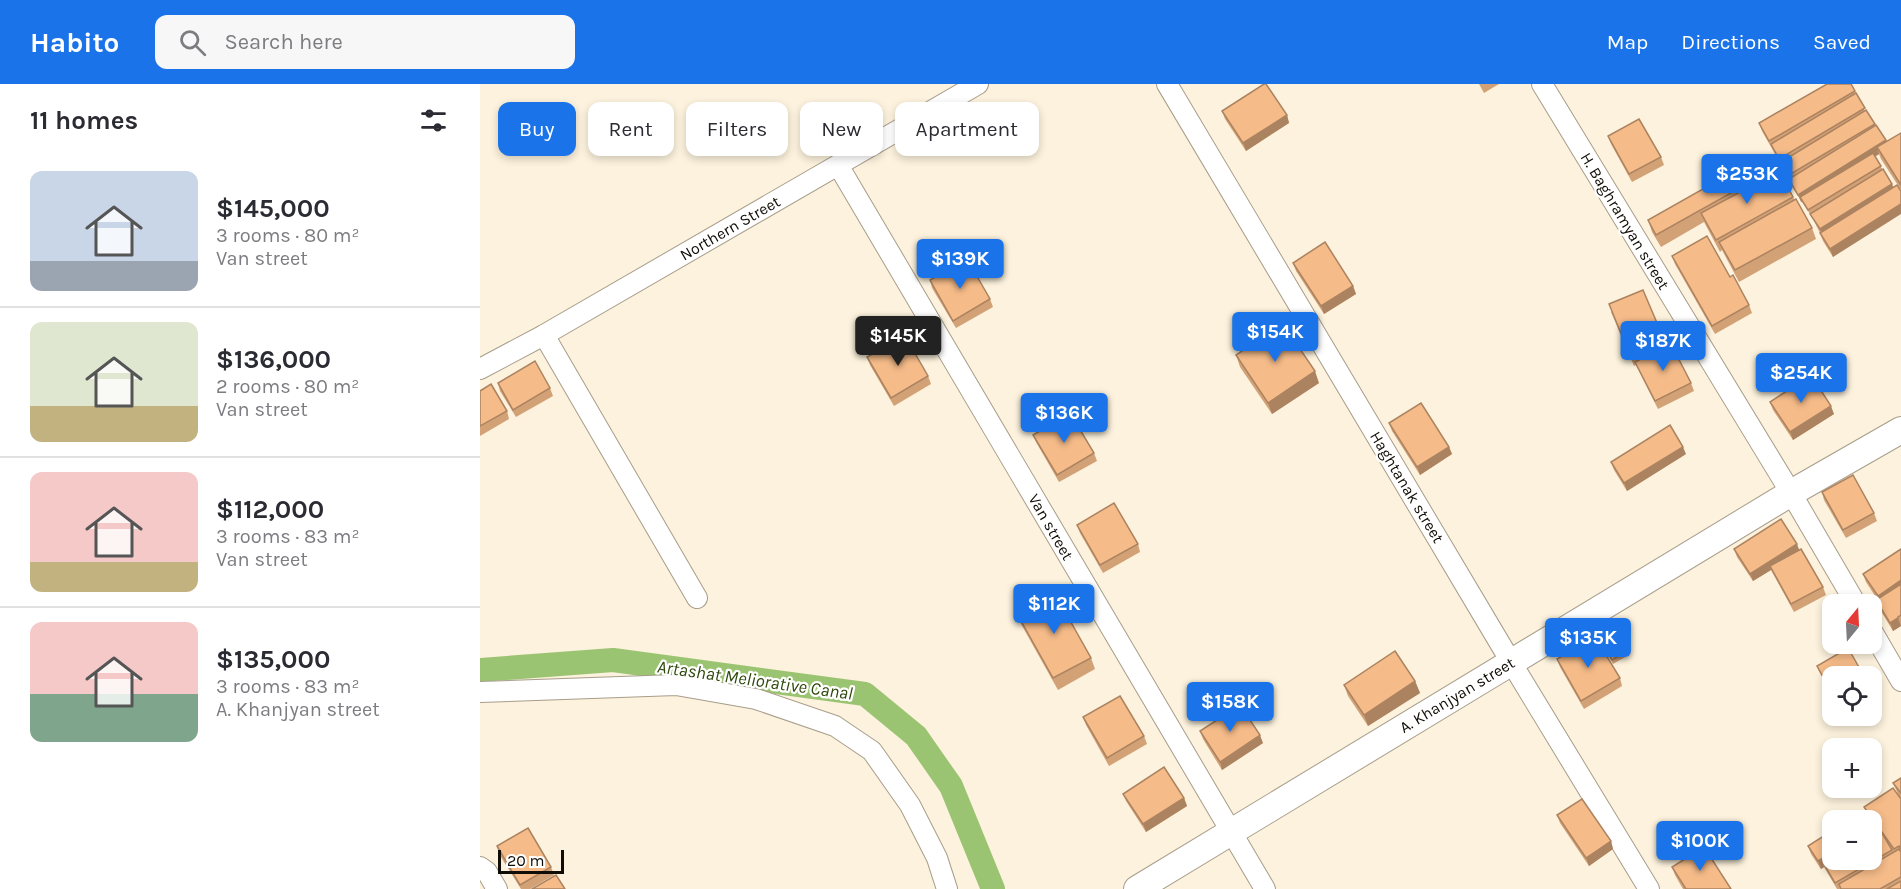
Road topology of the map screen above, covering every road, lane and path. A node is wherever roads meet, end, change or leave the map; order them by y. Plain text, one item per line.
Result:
1 (978, 84) edge
2 (1167, 84) edge
3 (1542, 84) edge
4 (838, 165) junction
5 (543, 335) junction
6 (480, 369) edge
7 (1901, 430) edge
8 (1791, 493) junction
9 (1850, 594) edge
10 (697, 598) dead end
11 (1882, 648) edge
12 (1511, 662) junction
13 (1901, 681) edge
14 (480, 692) edge
15 (1231, 832) junction
16 (480, 867) edge
17 (497, 889) edge
18 (947, 889) edge
19 (1137, 889) edge
20 (1265, 889) edge
21 (1649, 889) edge

1 - 4 street, Northern Street
2 - 12 street, Haghtanak street
3 - 8 street, H. Baghramyan street
4 - 5 street, Northern Street
4 - 15 street, Van street
5 - 6 street, Northern Street
5 - 10 street
7 - 8 street, A. Khanjyan street
8 - 9 street, H. Baghramyan street
8 - 12 street, A. Khanjyan street
11 - 13 street
12 - 15 street, A. Khanjyan street
12 - 21 street, Haghtanak street
14 - 18 street
15 - 19 street, A. Khanjyan street
15 - 20 street, Van street
16 - 17 street

